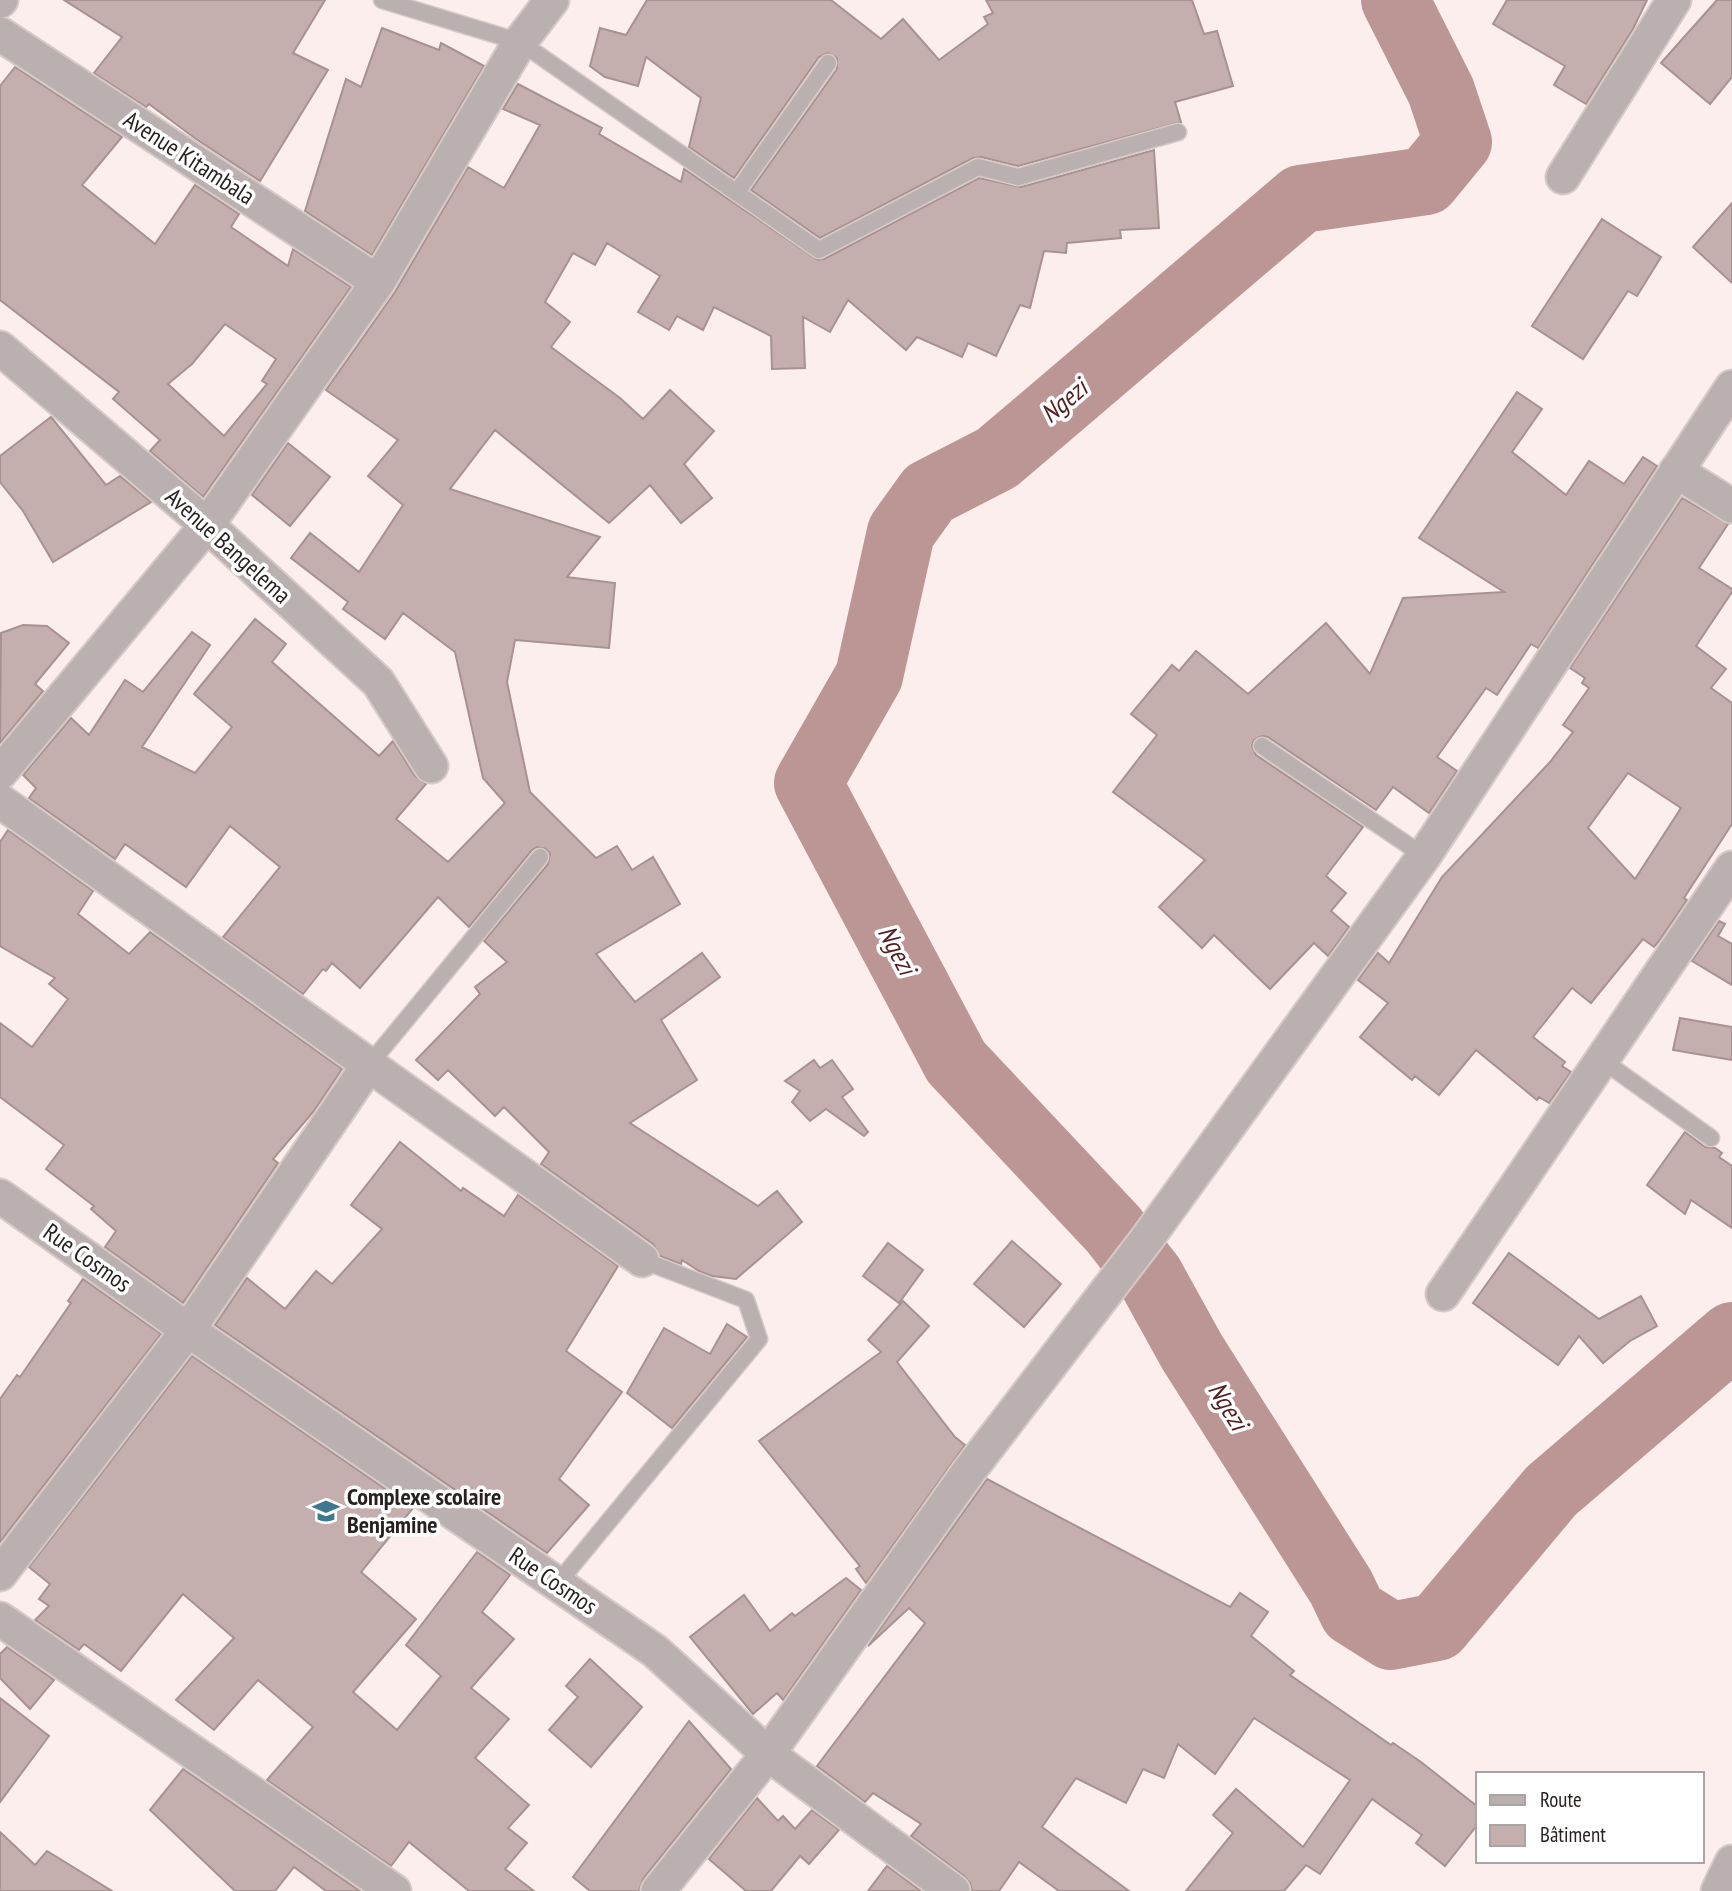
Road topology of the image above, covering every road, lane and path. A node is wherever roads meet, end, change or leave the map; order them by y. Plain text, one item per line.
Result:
1 (382, 0) edge
2 (552, 0) edge
3 (1674, 0) edge
4 (0, 34) edge
5 (520, 42) junction
6 (828, 63) dead end
7 (1178, 132) dead end
8 (1563, 177) dead end
9 (737, 192) junction
10 (378, 282) junction
11 (0, 348) edge
12 (1732, 387) edge
13 (1676, 471) junction
14 (1732, 506) edge
15 (207, 525) junction
16 (1262, 746) dead end
17 (431, 766) dead end
18 (0, 773) edge
19 (0, 801) edge
20 (1424, 856) junction
21 (540, 857) dead end
22 (1732, 868) edge
23 (1602, 1060) junction
24 (368, 1066) junction
25 (1711, 1138) dead end
26 (0, 1196) edge
27 (642, 1260) joint
28 (1443, 1294) dead end
29 (188, 1330) junction
30 (0, 1574) edge
31 (557, 1584) junction
32 (0, 1619) edge
33 (768, 1754) junction
34 (1732, 1862) edge
35 (394, 1891) edge
36 (658, 1891) edge
37 (953, 1891) edge
38 (1718, 1891) edge

1 - 5 lane
2 - 5 street
3 - 8 street
4 - 10 street, Avenue Kitambala
5 - 9 lane
5 - 10 street
6 - 9 lane
7 - 9 lane
10 - 15 street
11 - 15 street, Avenue Bangelema
12 - 13 street
13 - 14 street
13 - 20 street
15 - 17 street, Avenue Bangelema
15 - 18 street
16 - 20 lane
19 - 24 street
20 - 33 street
21 - 24 lane
22 - 23 street
23 - 25 lane
23 - 28 street
24 - 27 street
24 - 29 street
26 - 29 street, Rue Cosmos
27 - 31 lane
29 - 30 street
29 - 31 street, Rue Cosmos
31 - 33 street, Rue Cosmos
32 - 35 street
33 - 36 street
33 - 37 street, Rue Cosmos
34 - 38 street

